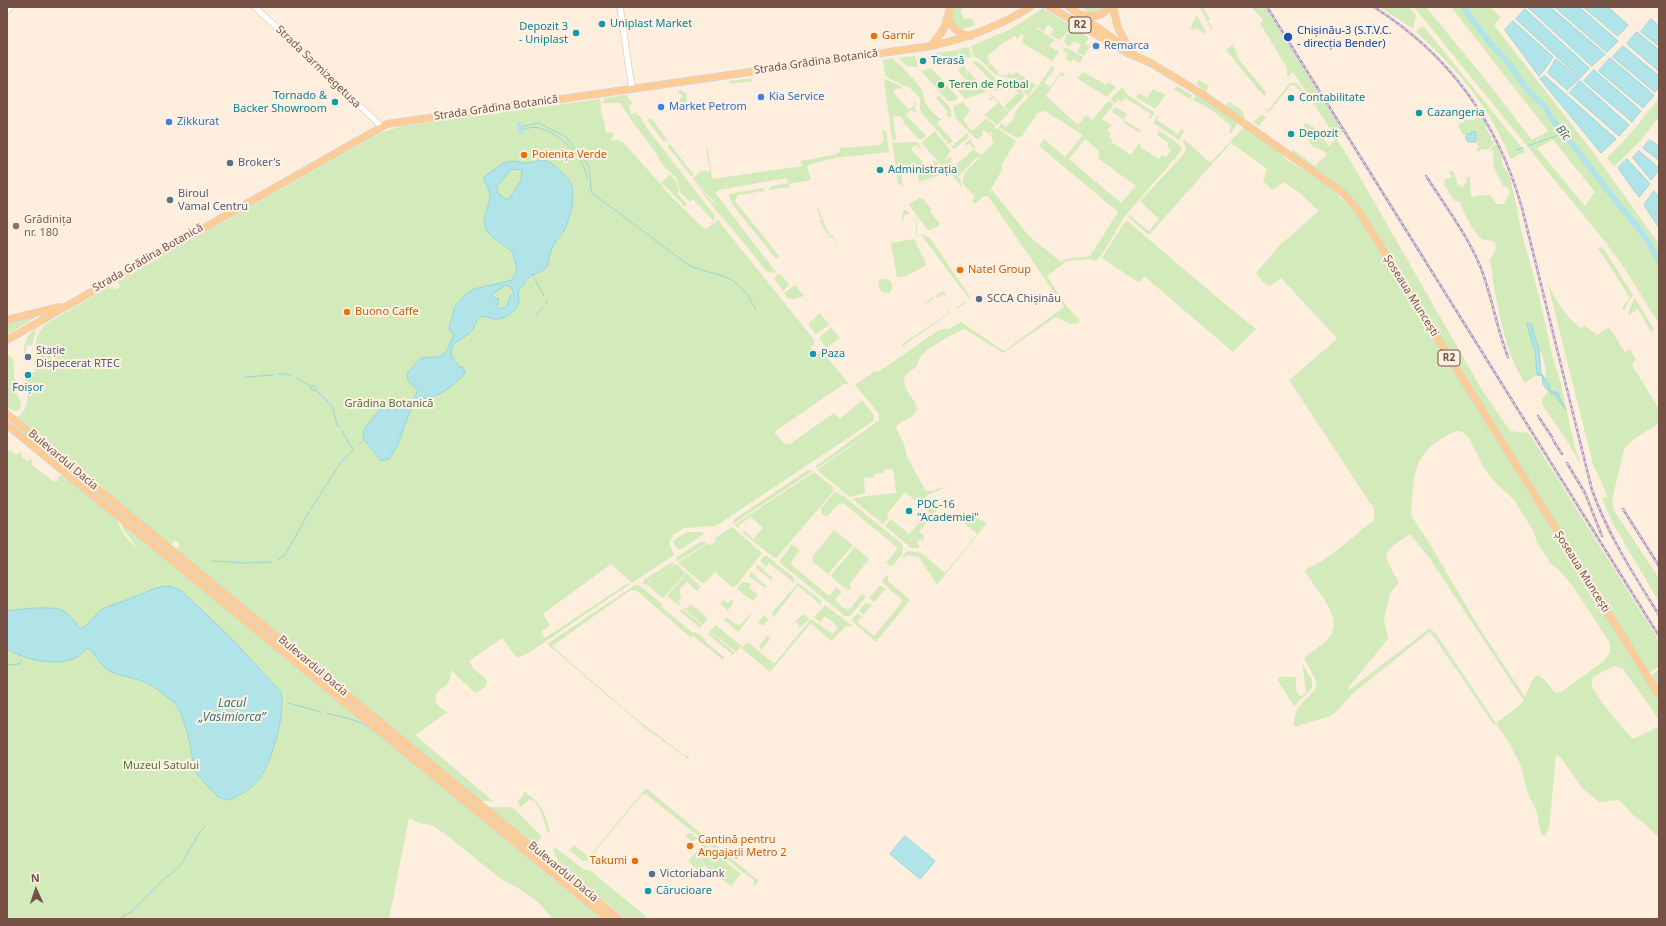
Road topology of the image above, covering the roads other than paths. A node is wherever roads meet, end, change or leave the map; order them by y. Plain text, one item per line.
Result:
1 (11, 7) edge
2 (255, 7) edge
3 (620, 7) edge
4 (950, 7) edge
5 (1050, 7) edge
6 (1069, 7) edge
7 (1109, 7) edge
8 (1113, 7) edge
9 (1030, 8) edge
10 (7, 11) edge
11 (1103, 13) junction
12 (947, 14) junction
13 (1079, 14) junction
14 (1114, 16) junction
15 (1118, 28) junction
16 (970, 36) junction
17 (1112, 41) junction
18 (931, 46) junction
19 (1129, 48) junction
20 (1136, 55) junction
21 (632, 89) junction
22 (381, 126) junction
23 (67, 306) junction
24 (7, 320) edge
25 (7, 340) edge
26 (7, 414) edge
27 (7, 425) edge
28 (88, 480) junction
29 (82, 486) junction
30 (1659, 695) edge
31 (608, 919) edge
32 (619, 919) edge

1 - 10 main road
2 - 22 main road, Strada Sarmizegetusa
3 - 21 main road
4 - 12 main road
5 - 17 main road, Șoseaua Muncești / R2
6 - 13 main road, Șoseaua Muncești / R2
7 - 11 main road
8 - 14 main road
9 - 16 main road, Strada Grădina Botanică
11 - 13 main road
11 - 14 main road
12 - 16 main road
12 - 18 main road
13 - 17 main road, Șoseaua Muncești / R2
14 - 15 main road
15 - 17 main road
15 - 19 main road
16 - 18 main road, Strada Grădina Botanică
17 - 19 main road, Șoseaua Muncești / R2
17 - 20 main road, Șoseaua Muncești / R2
18 - 21 main road, Strada Grădina Botanică
19 - 20 main road, Șoseaua Muncești / R2
20 - 30 main road, Șoseaua Muncești / R2
21 - 22 main road, Strada Grădina Botanică
22 - 23 main road, Strada Grădina Botanică
23 - 24 main road
23 - 25 main road, Strada Grădina Botanică
26 - 28 main road, Bulevardul Dacia
27 - 29 main road, Bulevardul Dacia
28 - 29 main road
28 - 32 main road, Bulevardul Dacia
29 - 31 main road, Bulevardul Dacia

